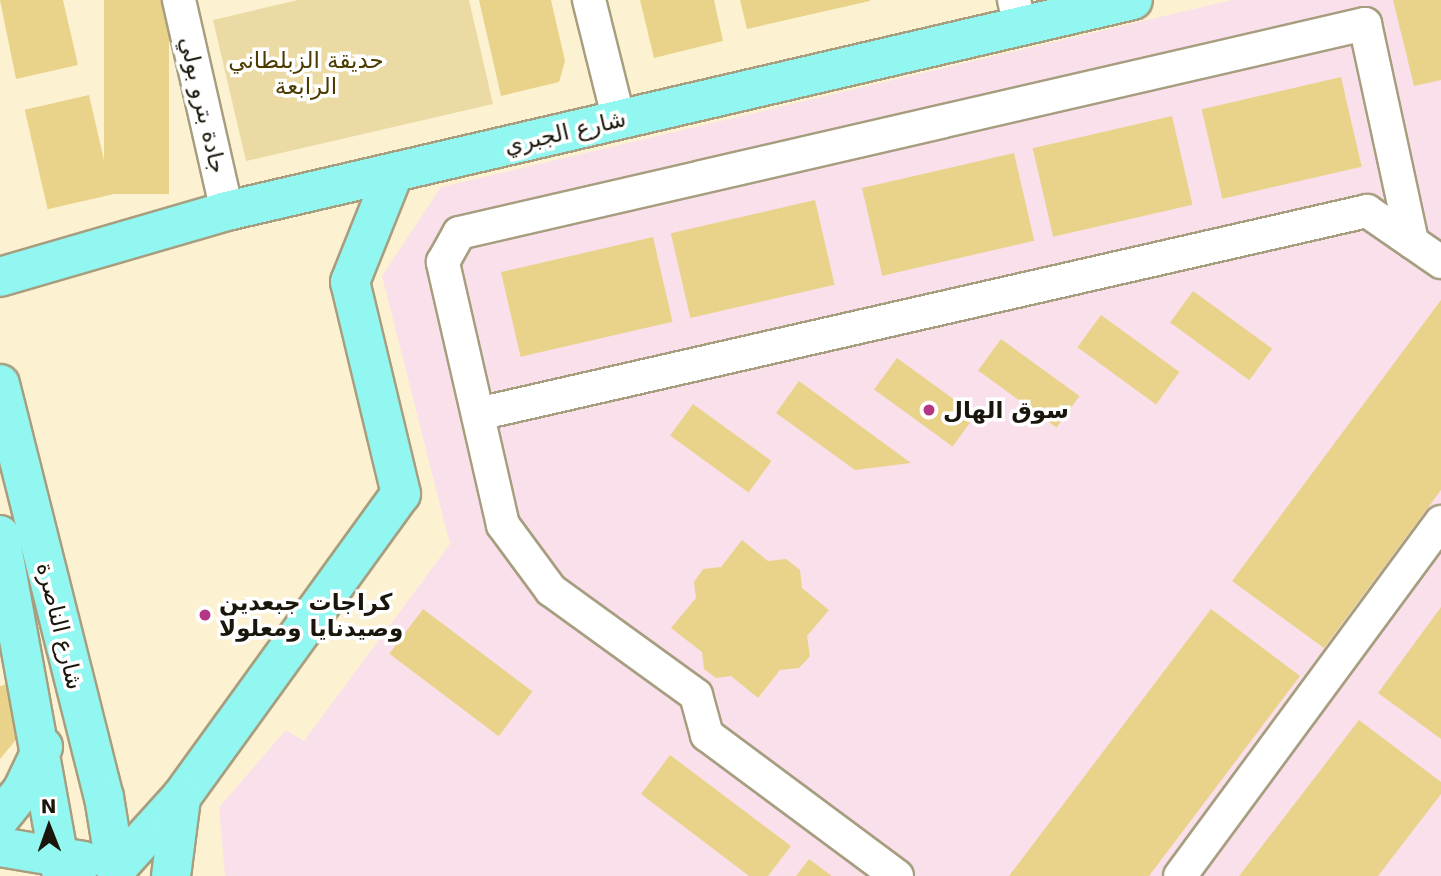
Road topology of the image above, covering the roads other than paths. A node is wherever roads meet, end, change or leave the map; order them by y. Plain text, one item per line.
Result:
1 (179, 0) edge
2 (589, 0) edge
3 (1133, 0) edge
4 (1017, 13) edge
5 (619, 120) junction
6 (394, 172) junction
7 (227, 211) junction
8 (1412, 242) junction
9 (1441, 262) edge
10 (0, 277) edge
11 (0, 384) edge
12 (478, 415) junction
13 (1441, 522) edge
14 (0, 535) edge
15 (43, 747) junction
16 (182, 796) junction
17 (0, 818) edge
18 (0, 847) edge
19 (61, 866) edge
20 (120, 873) edge
21 (171, 876) edge
22 (897, 876) edge
23 (1180, 876) edge

1 - 7 street, جادة بترو بولي
2 - 5 street
3 - 4 main road, شارع الجبري
4 - 5 main road, شارع الجبري
5 - 6 main road, شارع الجبري
6 - 7 main road, شارع الجبري
6 - 16 main road
7 - 10 main road, شارع الجبري
8 - 9 street
8 - 12 street
8 - 12 street
11 - 20 main road, شارع الناصرة
12 - 22 street
13 - 23 street
14 - 15 main road, شارع الناصرة
15 - 17 main road
15 - 19 main road, شارع الناصرة
16 - 20 main road
16 - 21 main road
18 - 19 main road
19 - 20 main road

